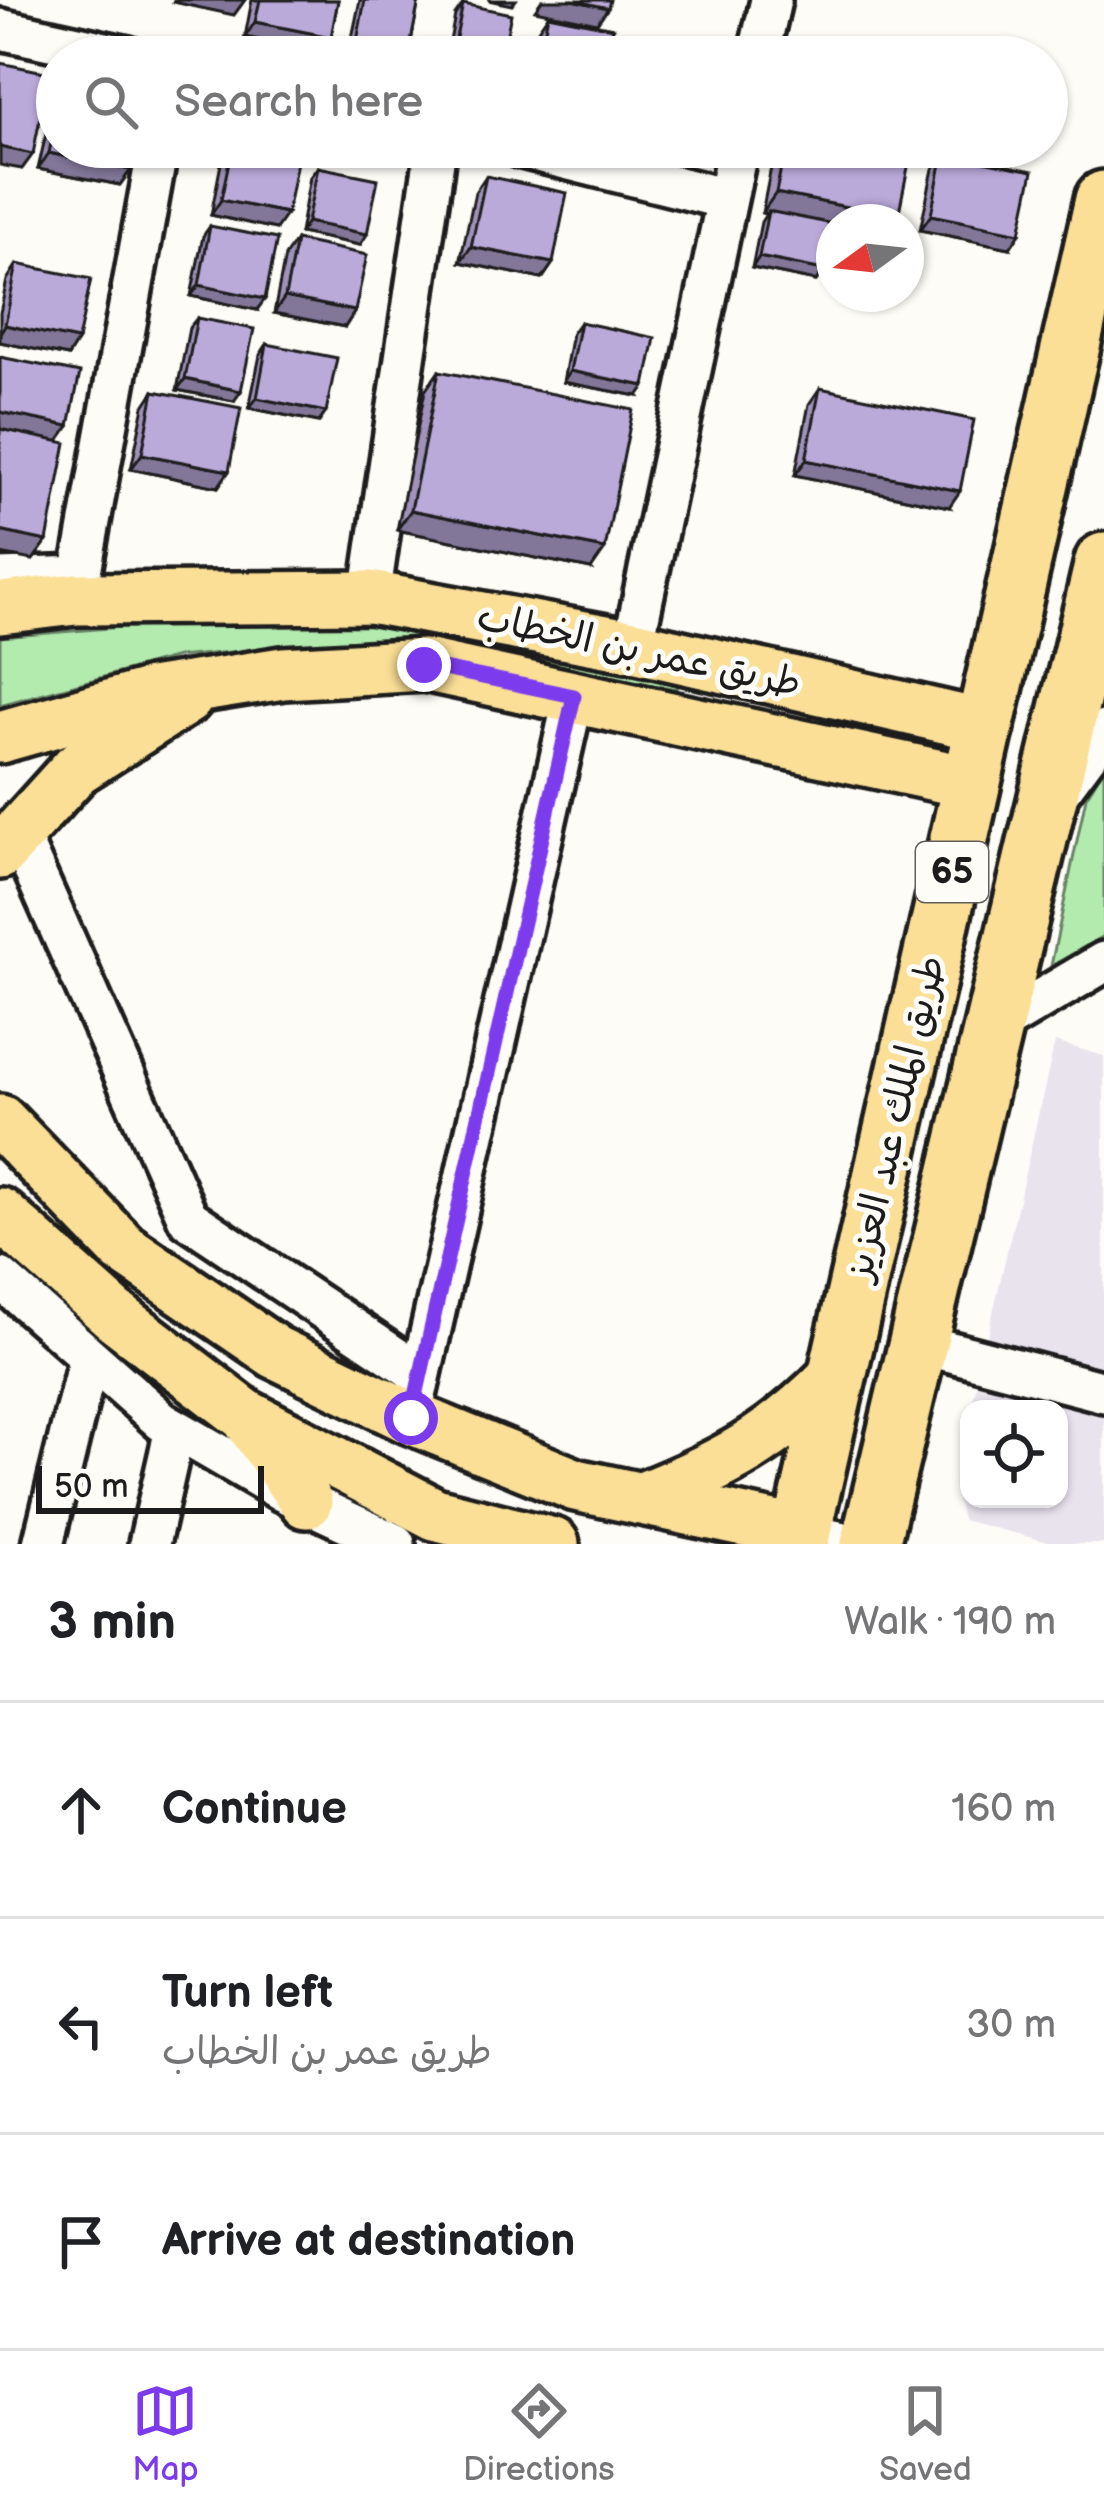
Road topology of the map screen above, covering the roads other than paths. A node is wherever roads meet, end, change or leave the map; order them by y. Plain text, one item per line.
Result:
1 (771, 0) edge
2 (0, 29) edge
3 (763, 36) edge
4 (36, 37) edge
5 (154, 168) edge
6 (433, 168) edge
7 (602, 168) edge
8 (733, 168) edge
9 (726, 199) junction
10 (1104, 200) edge
11 (1104, 562) edge
12 (0, 579) edge
13 (78, 587) junction
14 (370, 597) junction
15 (0, 608) edge
16 (633, 646) junction
17 (207, 686) junction
18 (574, 696) junction
19 (988, 727) junction
20 (1104, 731) edge
21 (0, 737) edge
22 (973, 783) junction
23 (1041, 817) junction
24 (9, 842) edge
25 (1104, 962) edge
26 (991, 1029) junction
27 (0, 1121) edge
28 (2, 1217) edge
29 (188, 1218) junction
30 (155, 1270) junction
31 (0, 1278) edge
32 (917, 1343) junction
33 (89, 1358) junction
34 (837, 1374) junction
35 (1104, 1392) edge
36 (416, 1396) junction
37 (245, 1414) junction
38 (175, 1429) junction
39 (640, 1499) junction
40 (306, 1502) junction
41 (817, 1540) edge
42 (43, 1544) edge
43 (149, 1544) edge
44 (395, 1544) edge
45 (553, 1544) edge
46 (870, 1544) edge

1 - 3 street
2 - 4 street
5 - 13 street
6 - 14 street
7 - 9 street
8 - 9 street
9 - 16 street
10 - 19 highway, طريق الملك عبد العزيز / 65
11 - 23 highway, طريق الملك عبد العزيز / 65
12 - 13 street
13 - 14 main road, طريق عمر بن الخطاب
13 - 15 main road, طريق عمر بن الخطاب
14 - 16 main road, طريق عمر بن الخطاب
16 - 19 main road, طريق عمر بن الخطاب
17 - 18 main road, طريق عمر بن الخطاب
17 - 21 main road, طريق عمر بن الخطاب
17 - 24 main road
18 - 22 main road, طريق عمر بن الخطاب
18 - 36 street
19 - 22 highway, طريق الملك عبد العزيز / 65
20 - 23 street
22 - 34 highway, طريق الملك عبد العزيز / 65
23 - 26 highway, طريق الملك عبد العزيز / 65
24 - 29 street
25 - 26 street
26 - 32 highway, طريق الملك عبد العزيز / 65
27 - 30 main road
28 - 37 main road
29 - 30 street
29 - 36 street
30 - 36 main road
31 - 33 street
32 - 35 street
32 - 46 highway, طريق الملك عبد العزيز / 65
33 - 38 street
33 - 42 street
34 - 39 main road
34 - 41 highway, طريق الملك عبد العزيز / 65
36 - 39 main road
37 - 40 main road
37 - 45 main road
38 - 40 street
38 - 43 street
39 - 41 main road
40 - 44 street

